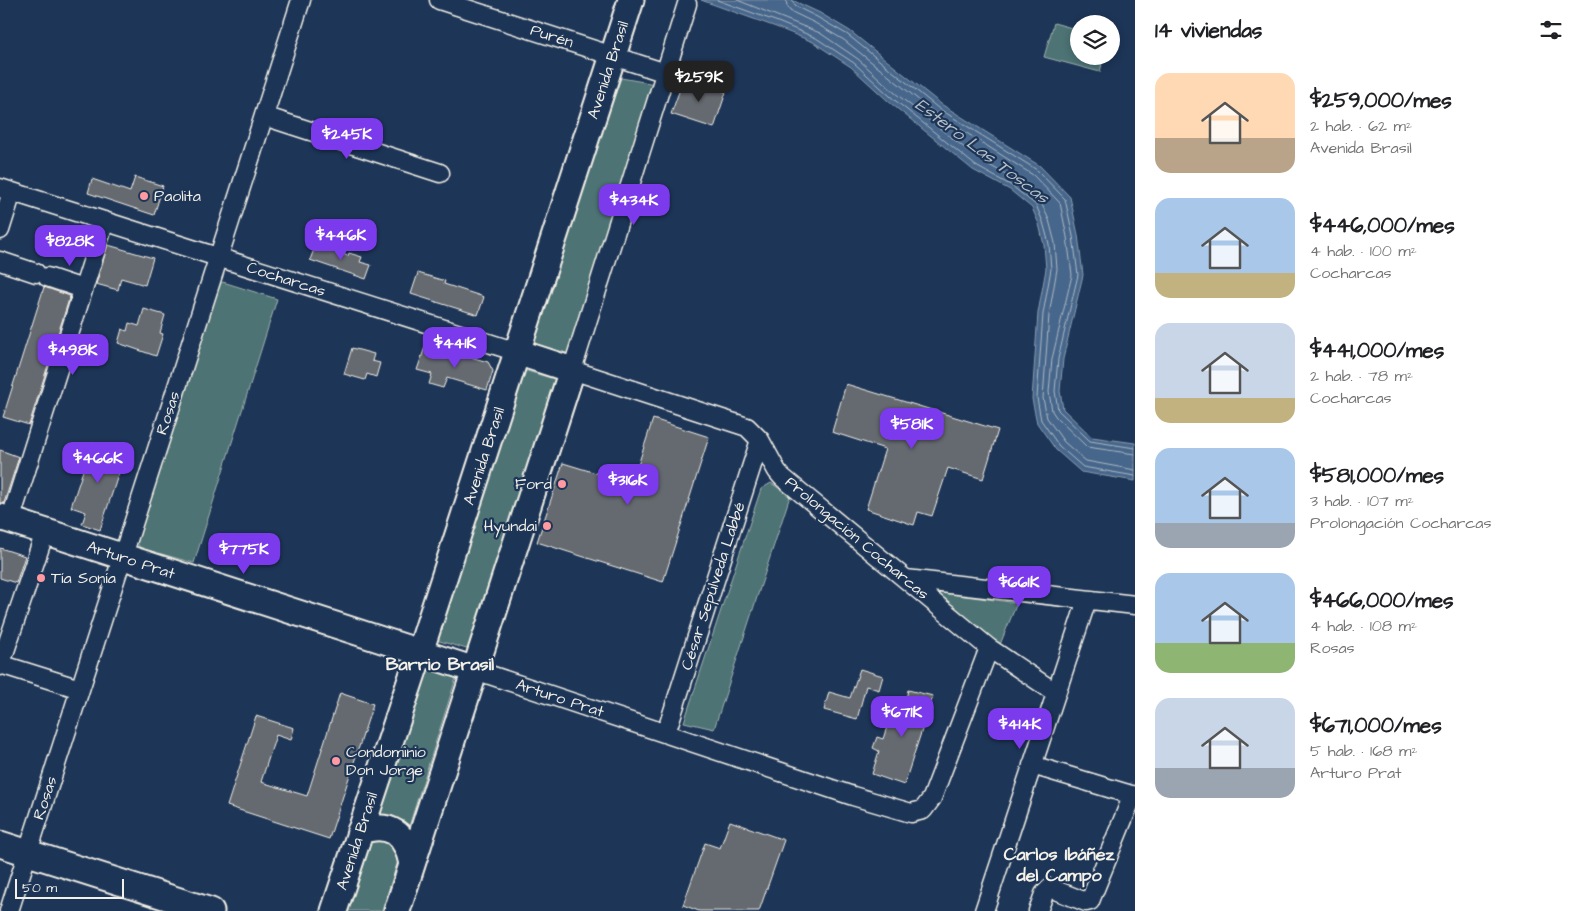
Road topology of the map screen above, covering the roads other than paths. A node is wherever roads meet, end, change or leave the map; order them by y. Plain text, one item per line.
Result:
1 (301, 0) edge
2 (439, 0) edge
3 (631, 0) edge
4 (687, 4) dead end
5 (613, 56) junction
6 (666, 73) junction
7 (264, 116) junction
8 (440, 173) dead end
9 (6, 190) edge
10 (105, 222) junction
11 (0, 230) edge
12 (218, 258) junction
13 (0, 261) edge
14 (83, 289) junction
15 (517, 352) junction
16 (572, 370) junction
17 (760, 440) junction
18 (5, 519) edge
19 (45, 532) junction
20 (122, 557) junction
21 (906, 579) junction
22 (1087, 600) junction
23 (1135, 605) edge
24 (989, 648) junction
25 (420, 652) junction
26 (0, 665) edge
27 (475, 670) junction
28 (80, 689) junction
29 (1056, 693) junction
30 (666, 732) junction
31 (1032, 765) junction
32 (1134, 796) edge
33 (360, 831) junction
34 (0, 844) edge
35 (28, 852) junction
36 (412, 864) junction
37 (8, 911) edge
38 (211, 911) edge
39 (334, 911) edge
40 (397, 911) edge
41 (984, 911) edge
42 (1038, 911) edge

1 - 7 street, Rosas
2 - 5 street, Purén
3 - 5 main road, Avenida Brasil
4 - 6 street
5 - 6 street, Purén
5 - 15 main road, Avenida Brasil
6 - 16 street
7 - 8 street
7 - 12 street, Rosas
9 - 10 street, Cocharcas
9 - 11 street
10 - 12 street, Cocharcas
10 - 14 street
12 - 15 street, Cocharcas
12 - 20 street, Rosas
13 - 14 street
14 - 18 street
15 - 16 main road, Cocharcas
15 - 25 main road, Avenida Brasil
16 - 17 street, Prolongación Cocharcas
16 - 27 main road
17 - 21 street, Prolongación Cocharcas
17 - 30 street, César Sepúlveda Labbé
18 - 19 main road, Arturo Prat
19 - 20 main road, Arturo Prat
19 - 26 street
20 - 25 main road, Arturo Prat
20 - 28 street, Rosas
21 - 22 street
21 - 24 street, Prolongación Cocharcas
22 - 23 street
22 - 29 street
24 - 29 street, Prolongación Cocharcas
24 - 30 street, Arturo Prat
25 - 27 main road, Arturo Prat
25 - 33 main road, Avenida Brasil
26 - 28 street
27 - 30 street, Arturo Prat
27 - 36 main road
28 - 35 street, Rosas
29 - 31 street
31 - 32 street
31 - 41 street
32 - 42 street
33 - 36 main road
33 - 39 main road, Avenida Brasil
34 - 35 main road
35 - 37 street, Rosas
35 - 38 main road
36 - 40 main road

